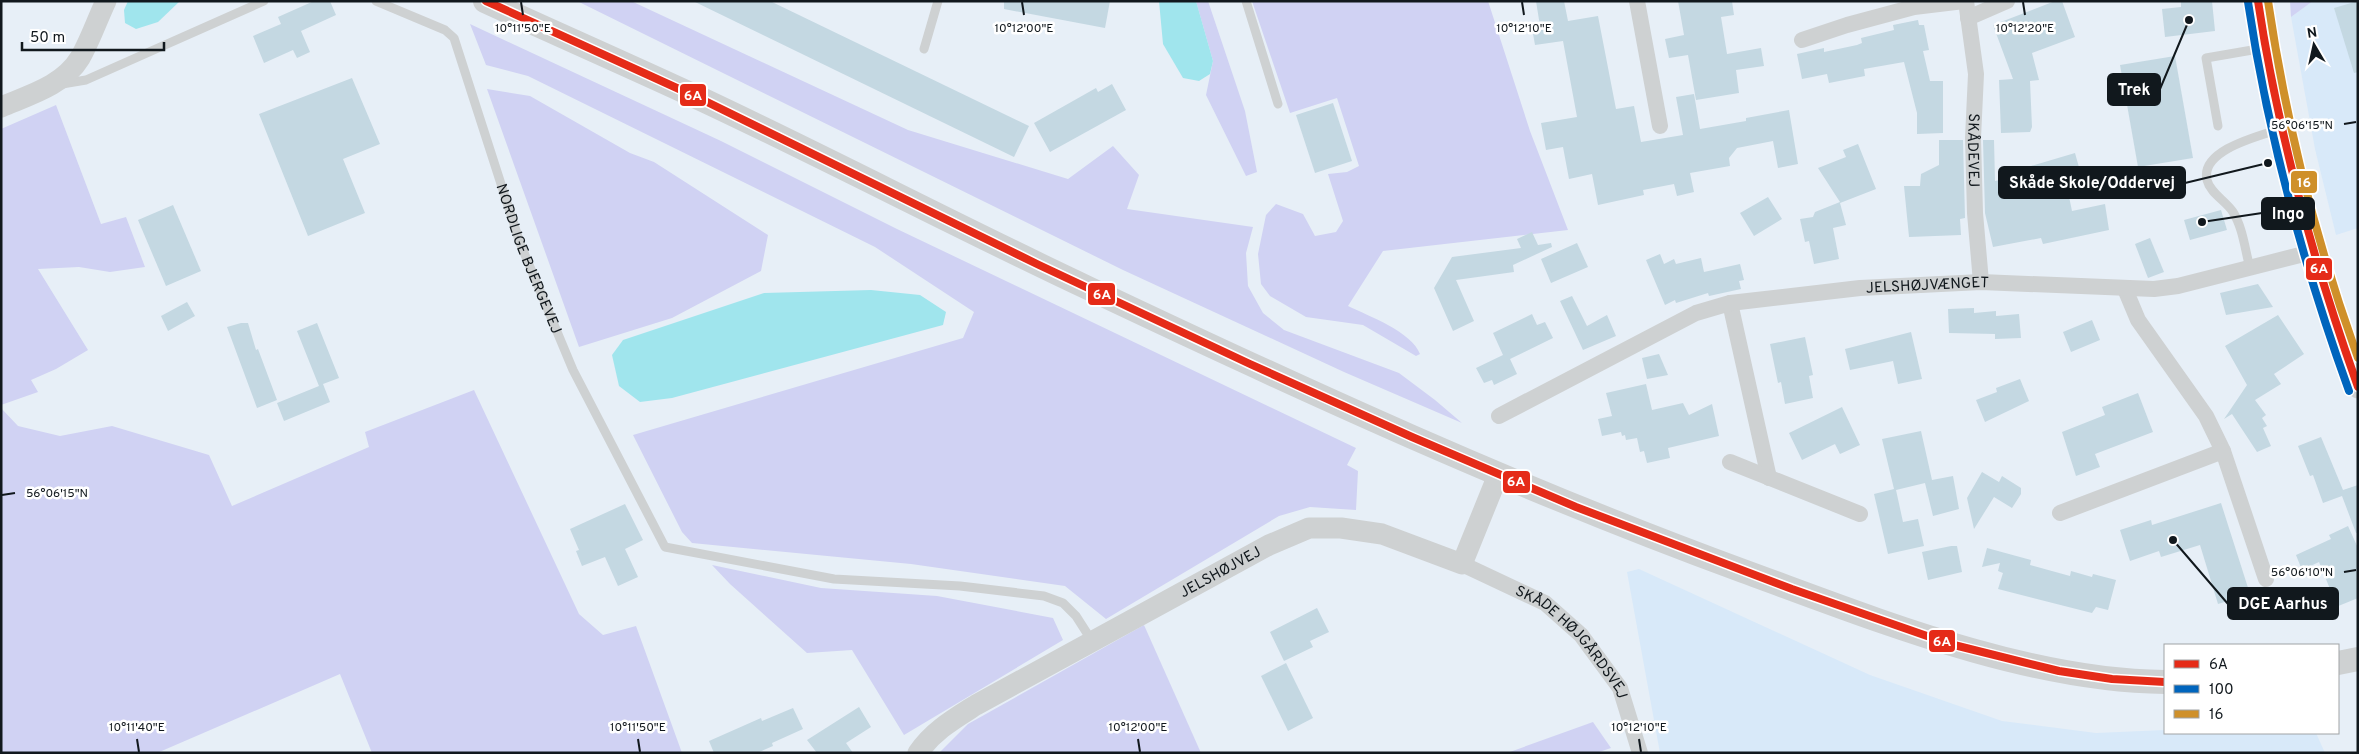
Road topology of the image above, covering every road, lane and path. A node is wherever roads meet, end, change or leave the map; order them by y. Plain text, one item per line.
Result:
1 (106, 1) edge
2 (264, 1) edge
3 (376, 1) edge
4 (485, 1) edge
5 (938, 1) edge
6 (1246, 1) edge
7 (1637, 1) edge
8 (1965, 1) edge
9 (2007, 1) edge
10 (2258, 1) edge
11 (1968, 18) junction
12 (1802, 40) dead end
13 (2264, 48) junction
14 (924, 49) dead end
15 (50, 86) junction
16 (1278, 104) dead end
17 (1, 108) edge
18 (1660, 126) dead end
19 (2218, 126) dead end
20 (2280, 129) junction
21 (2312, 252) junction
22 (2250, 268) junction
23 (1982, 282) junction
24 (2125, 289) junction
25 (1730, 303) junction
26 (2358, 388) edge
27 (1499, 416) dead end
28 (2222, 451) junction
29 (1730, 462) dead end
30 (1498, 475) junction
31 (1769, 478) junction
32 (2060, 513) dead end
33 (1860, 514) dead end
34 (1462, 564) junction
35 (2266, 579) dead end
36 (1092, 641) junction
37 (2358, 659) edge
38 (2339, 663) edge
39 (2164, 682) edge
40 (918, 753) edge
41 (1640, 753) edge

1 - 15 street
2 - 15 lane
3 - 36 lane, NORDLIGE BJERGEVEJ
4 - 30 main road
5 - 14 lane
6 - 16 lane
7 - 18 street
8 - 11 street, SKÅDEVEJ
8 - 12 street, SKÅDEVEJ
9 - 11 street
10 - 13 street
11 - 23 street, SKÅDEVEJ
13 - 19 lane
13 - 20 street
15 - 17 street
20 - 21 street
20 - 22 lane
21 - 22 street, JELSHØJVÆNGET
21 - 26 street
22 - 24 street, JELSHØJVÆNGET
23 - 24 street, JELSHØJVÆNGET
23 - 25 street, JELSHØJVÆNGET
24 - 28 street
25 - 27 street, JELSHØJVÆNGET
25 - 31 street
28 - 32 street
28 - 35 street
29 - 31 street
30 - 34 street
30 - 39 main road
31 - 33 street
34 - 36 street, JELSHØJVEJ
34 - 41 street, SKÅDE HØJGÅRDSVEJ
36 - 40 street, JELSHØJVEJ
37 - 38 main road

